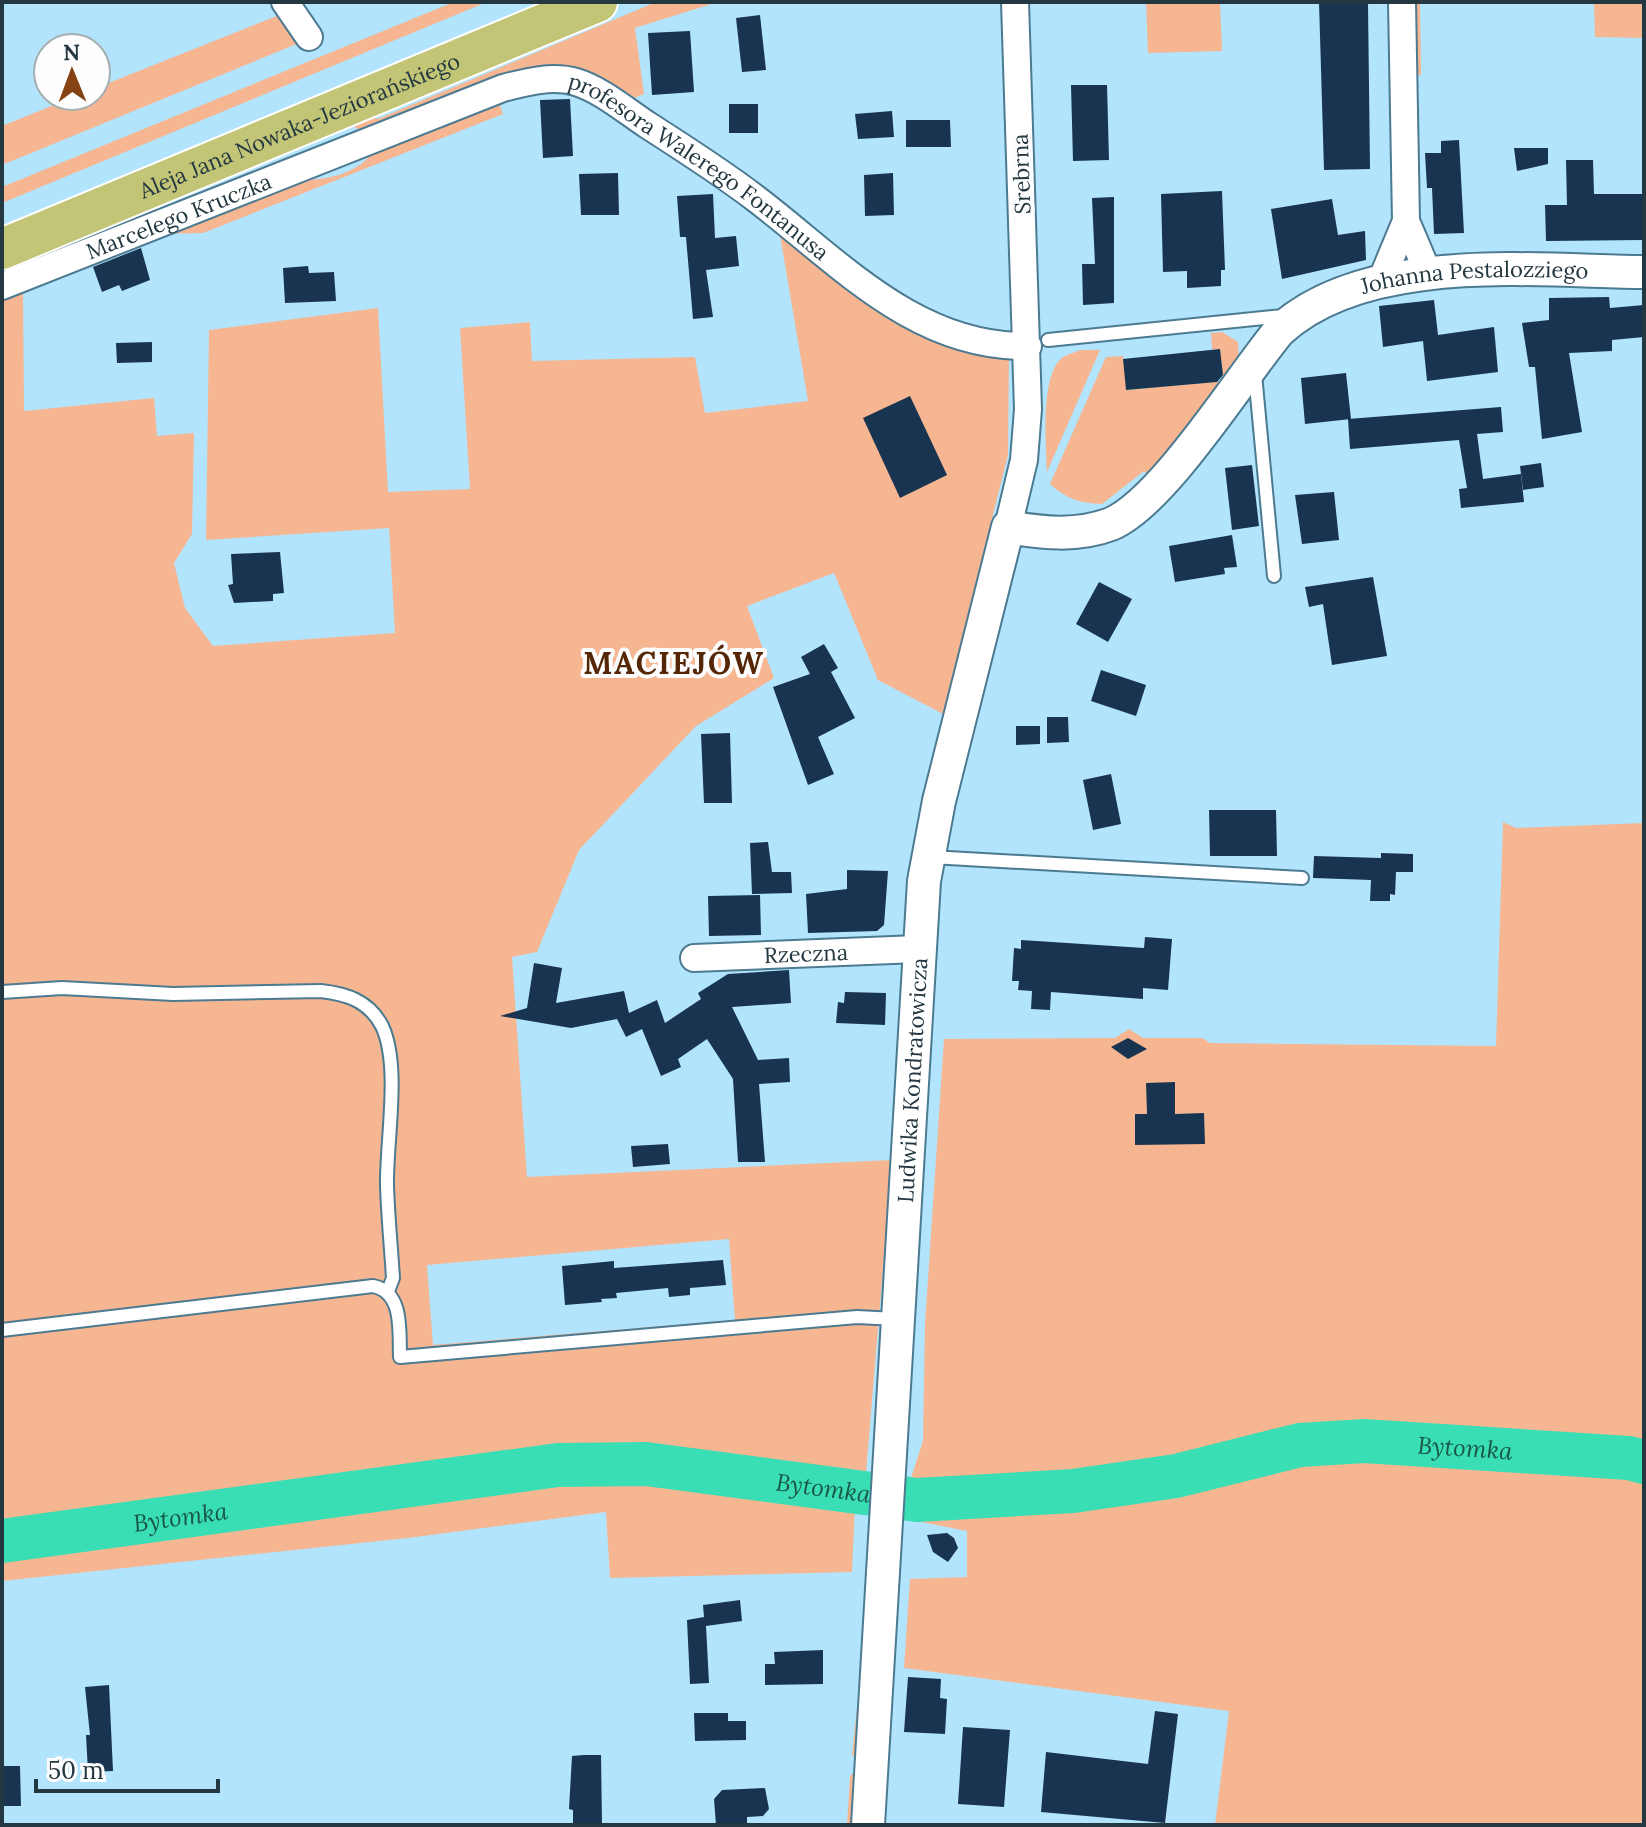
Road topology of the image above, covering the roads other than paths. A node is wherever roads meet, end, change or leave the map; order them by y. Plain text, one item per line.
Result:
1 (285, 2) edge
2 (533, 2) edge
3 (597, 2) edge
4 (1015, 2) edge
5 (1402, 2) edge
6 (309, 37) dead end
7 (356, 146) joint
8 (1406, 221) junction
9 (2, 222) edge
10 (2, 249) edge
11 (1644, 272) edge
12 (1428, 273) junction
13 (1381, 281) junction
14 (2, 286) edge
15 (1309, 309) junction
16 (1038, 343) junction
17 (1254, 363) junction
18 (1008, 527) junction
19 (1274, 576) dead end
20 (928, 857) junction
21 (1302, 878) dead end
22 (918, 949) junction
23 (694, 958) dead end
24 (2, 992) edge
25 (388, 1291) junction
26 (896, 1319) junction
27 (2, 1330) edge
28 (868, 1825) edge

1 - 6 street
2 - 9 main road, Aleja Jana Nowaka-Jeziorańskiego
3 - 10 main road, Aleja Jana Nowaka-Jeziorańskiego
4 - 16 street, Srebrna
5 - 8 street
7 - 14 street, Marcelego Kruczka
7 - 16 street, profesora Walerego Fontanusa
8 - 12 street
8 - 13 street
11 - 12 street, Johanna Pestalozziego
12 - 13 street, Johanna Pestalozziego
13 - 15 street, Johanna Pestalozziego
15 - 16 lane, Johanna Pestalozziego
15 - 17 street, Johanna Pestalozziego
16 - 18 street, Ludwika Kondratowicza
17 - 18 street, Johanna Pestalozziego
17 - 19 lane
18 - 20 street, Ludwika Kondratowicza
20 - 21 lane
20 - 22 street, Ludwika Kondratowicza
22 - 23 street, Rzeczna
22 - 26 street, Ludwika Kondratowicza
24 - 25 lane
25 - 26 lane
25 - 27 lane
26 - 28 street, Ludwika Kondratowicza

